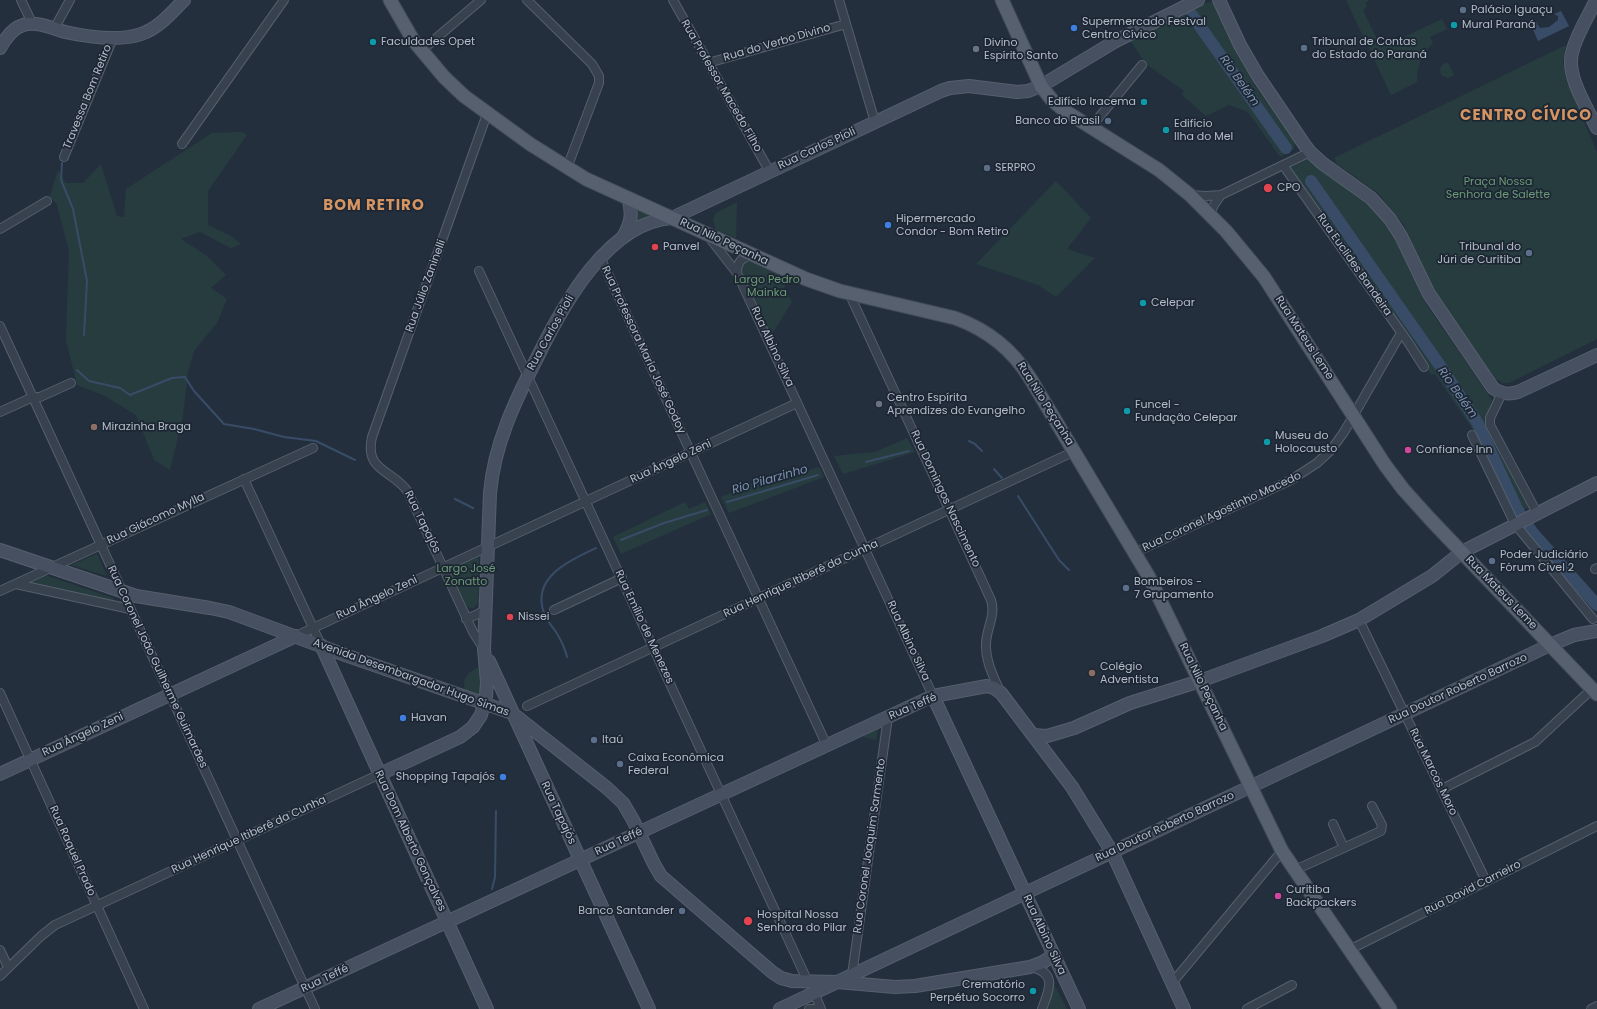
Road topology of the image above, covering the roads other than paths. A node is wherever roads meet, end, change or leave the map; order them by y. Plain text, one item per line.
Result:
1 (22, 0) edge
2 (70, 0) edge
3 (184, 0) edge
4 (284, 0) edge
5 (390, 0) edge
6 (481, 0) edge
7 (527, 0) edge
8 (673, 0) edge
9 (839, 0) edge
10 (1002, 0) edge
11 (1198, 0) edge
12 (1219, 0) edge
13 (1596, 0) edge
14 (32, 23) junction
15 (846, 24) junction
16 (54, 29) junction
17 (112, 38) junction
18 (0, 48) edge
19 (420, 51) junction
20 (708, 63) junction
21 (1142, 65) dead end
22 (1041, 86) junction
23 (487, 114) junction
24 (875, 122) junction
25 (1091, 127) junction
26 (1597, 128) edge
27 (182, 144) dead end
28 (1310, 152) junction
29 (64, 157) dead end
30 (1283, 165) junction
31 (566, 168) junction
32 (770, 172) junction
33 (1190, 195) junction
34 (1221, 195) junction
35 (628, 198) junction
36 (47, 201) dead end
37 (1210, 214) junction
38 (672, 218) junction
39 (0, 229) edge
40 (706, 234) junction
41 (623, 238) junction
42 (752, 255) junction
43 (601, 259) junction
44 (479, 271) dead end
45 (737, 273) junction
46 (849, 293) junction
47 (0, 326) edge
48 (1401, 333) junction
49 (1596, 357) edge
50 (1424, 367) dead end
51 (528, 375) junction
52 (71, 383) dead end
53 (1502, 394) junction
54 (33, 397) junction
55 (797, 403) junction
56 (0, 412) edge
57 (1354, 415) junction
58 (1472, 435) dead end
59 (313, 448) dead end
60 (1074, 451) junction
61 (690, 452) junction
62 (373, 459) joint
63 (244, 479) junction
64 (1597, 483) edge
65 (586, 501) junction
66 (950, 509) junction
67 (1525, 519) junction
68 (101, 545) junction
69 (488, 547) junction
70 (865, 549) junction
71 (0, 550) edge
72 (1136, 552) junction
73 (1462, 552) junction
74 (51, 568) junction
75 (443, 568) junction
76 (622, 578) junction
77 (16, 584) junction
78 (0, 591) edge
79 (123, 592) junction
80 (758, 598) junction
81 (130, 609) junction
82 (486, 609) junction
83 (554, 610) dead end
84 (466, 619) junction
85 (1593, 619) dead end
86 (1359, 620) junction
87 (313, 628) junction
88 (1597, 631) edge
89 (296, 636) junction
90 (1550, 645) junction
91 (320, 646) junction
92 (653, 647) junction
93 (484, 649) junction
94 (345, 655) junction
95 (989, 667) junction
96 (333, 673) junction
97 (1200, 681) junction
98 (982, 686) junction
99 (1594, 691) edge
100 (0, 693) edge
101 (1001, 693) junction
102 (170, 695) junction
103 (933, 696) junction
104 (484, 703) junction
105 (527, 706) dead end
106 (512, 713) junction
107 (1405, 714) junction
108 (888, 717) junction
109 (1074, 728) junction
110 (1033, 735) junction
111 (551, 743) junction
112 (827, 746) junction
113 (1044, 749) junction
114 (532, 757) junction
115 (30, 760) junction
116 (0, 774) edge
117 (380, 774) junction
118 (1251, 787) junction
119 (1442, 789) junction
120 (722, 794) junction
121 (1372, 806) dead end
122 (1333, 824) dead end
123 (1597, 826) edge
124 (640, 832) junction
125 (237, 840) junction
126 (1344, 848) junction
127 (1282, 851) junction
128 (1112, 852) junction
129 (580, 860) junction
130 (1295, 870) junction
131 (1486, 881) junction
132 (1025, 893) junction
133 (97, 906) junction
134 (447, 922) junction
135 (0, 950) edge
136 (1349, 950) junction
137 (1054, 955) junction
138 (8, 967) junction
139 (1030, 967) junction
140 (0, 976) edge
141 (856, 979) junction
142 (837, 982) joint
143 (1172, 983) junction
144 (1292, 985) dead end
145 (305, 988) junction
146 (811, 988) junction
147 (1597, 1006) edge
148 (144, 1009) edge
149 (259, 1009) edge
150 (315, 1009) edge
151 (487, 1009) edge
152 (649, 1009) edge
153 (780, 1009) edge
154 (809, 1009) edge
155 (817, 1009) edge
156 (821, 1009) edge
157 (1042, 1009) edge
158 (1079, 1009) edge
159 (1184, 1009) edge
160 (1247, 1009) edge
161 (1390, 1009) edge
162 (1591, 1009) edge

1 - 14 street
2 - 16 street
3 - 17 main road
4 - 27 street
5 - 19 main road, Rua Nilo Peçanha
6 - 19 street
7 - 31 street
8 - 20 street, Rua Professor Macedo Filho
9 - 15 street
10 - 22 main road, Rua Mateus Leme
11 - 22 main road, Rua Carlos Pioli
12 - 28 main road
13 - 26 main road
14 - 16 main road
14 - 18 main road
15 - 20 street, Rua do Verbo Divino
15 - 24 street
16 - 17 main road
17 - 29 street, Travessa Bom Retiro
19 - 23 main road, Rua Nilo Peçanha
20 - 32 street, Rua Professor Macedo Filho
21 - 25 street
22 - 24 main road, Rua Carlos Pioli
22 - 25 main road, Rua Mateus Leme
23 - 31 main road, Rua Nilo Peçanha
23 - 62 street, Rua Júlio Zaninelli
24 - 32 main road, Rua Carlos Pioli
25 - 33 main road, Rua Mateus Leme
28 - 30 street
28 - 53 main road
30 - 34 street
30 - 48 street, Rua Euclides Bandeira
31 - 35 main road, Rua Nilo Peçanha
32 - 38 main road, Rua Carlos Pioli
33 - 34 street
33 - 37 main road, Rua Mateus Leme
34 - 37 street
35 - 38 main road, Rua Nilo Peçanha
35 - 41 main road
36 - 39 street
37 - 57 main road, Rua Mateus Leme
38 - 40 main road, Rua Nilo Peçanha
38 - 41 main road, Rua Carlos Pioli
40 - 42 main road, Rua Nilo Peçanha
40 - 45 street, Rua Albino Silva
41 - 43 main road, Rua Carlos Pioli
42 - 45 street
42 - 46 main road, Rua Nilo Peçanha
43 - 51 main road, Rua Carlos Pioli
43 - 61 street, Rua Professora Maria José Godoy
44 - 51 street, Rua Emílio de Menezes
45 - 55 street, Rua Albino Silva
46 - 60 main road, Rua Nilo Peçanha
46 - 66 street, Rua Domingos Nascimento
47 - 54 street, Rua Coronel João Guilherme Guimarães
48 - 50 street, Rua Euclides Bandeira
48 - 57 street, Rua Coronel Agostinho Macedo
49 - 53 main road
51 - 65 street, Rua Emílio de Menezes
51 - 69 main road, Rua Carlos Pioli
52 - 54 street
53 - 67 street
54 - 56 street
54 - 68 street, Rua Coronel João Guilherme Guimarães
55 - 61 street, Rua Ângelo Zeni
55 - 70 street, Rua Albino Silva
57 - 72 street, Rua Coronel Agostinho Macedo
57 - 73 main road, Rua Mateus Leme
58 - 67 street
59 - 63 street, Rua Giácomo Mylla
60 - 66 street, Rua Henrique Itiberê da Cunha
60 - 72 main road, Rua Nilo Peçanha
61 - 65 street, Rua Ângelo Zeni
61 - 80 street, Rua Professora Maria José Godoy
62 - 75 street, Rua Tapajós
63 - 68 street, Rua Giácomo Mylla
63 - 87 street, Rua Dom Alberto Gonçalves
64 - 67 main road
65 - 69 street, Rua Ângelo Zeni
65 - 76 street, Rua Emílio de Menezes
66 - 70 street, Rua Henrique Itiberê da Cunha
66 - 95 street, Rua Domingos Nascimento
67 - 73 main road
67 - 85 street
68 - 74 street, Rua Giácomo Mylla
68 - 79 street, Rua Coronel João Guilherme Guimarães
69 - 75 street, Rua Ângelo Zeni
69 - 82 main road, Rua Carlos Pioli
70 - 80 street, Rua Henrique Itiberê da Cunha
70 - 103 street, Rua Albino Silva
71 - 74 main road, Avenida Desembargador Hugo Simas
72 - 97 main road, Rua Nilo Peçanha
73 - 86 main road
73 - 90 main road, Rua Mateus Leme
74 - 77 street, Rua Giácomo Mylla
74 - 79 main road, Avenida Desembargador Hugo Simas
75 - 84 street, Rua Tapajós
75 - 87 street, Rua Ângelo Zeni
76 - 83 street
76 - 92 street, Rua Emílio de Menezes
77 - 78 street, Rua Giácomo Mylla
77 - 81 street
79 - 81 street, Rua Coronel João Guilherme Guimarães
79 - 89 main road, Avenida Desembargador Hugo Simas
80 - 92 street, Rua Henrique Itiberê da Cunha
80 - 112 street, Rua Professora Maria José Godoy
81 - 102 street, Rua Coronel João Guilherme Guimarães
82 - 84 street
82 - 93 main road, Rua Carlos Pioli
84 - 93 street, Rua Tapajós
86 - 97 main road
86 - 107 street, Rua Marcos Moro
87 - 89 street, Rua Ângelo Zeni
87 - 91 street, Rua Dom Alberto Gonçalves
88 - 90 main road, Rua Doutor Roberto Barrozo
89 - 91 main road, Avenida Desembargador Hugo Simas
89 - 102 main road, Rua Ângelo Zeni
90 - 99 main road, Rua Mateus Leme
90 - 107 main road, Rua Doutor Roberto Barrozo
91 - 94 main road, Avenida Desembargador Hugo Simas
91 - 96 main road, Rua Dom Alberto Gonçalves
92 - 105 street, Rua Henrique Itiberê da Cunha
92 - 120 street, Rua Emílio de Menezes
93 - 104 main road, Rua Carlos Pioli
93 - 106 main road, Rua Tapajós
94 - 96 main road
94 - 104 main road, Avenida Desembargador Hugo Simas
95 - 98 street, Rua Domingos Nascimento
95 - 101 street, Rua Domingos Nascimento
96 - 117 main road, Rua Dom Alberto Gonçalves
97 - 109 main road
97 - 118 main road, Rua Nilo Peçanha
98 - 101 main road
98 - 103 main road, Rua Teffé
99 - 119 street
100 - 115 street, Rua Raquel Prado
101 - 110 main road, Rua Domingos Nascimento
102 - 115 main road, Rua Ângelo Zeni
102 - 125 street, Rua Coronel João Guilherme Guimarães
103 - 108 main road, Rua Teffé
103 - 132 main road, Rua Albino Silva
104 - 106 main road, Avenida Desembargador Hugo Simas
104 - 117 main road, Rua Henrique Itiberê da Cunha
106 - 111 main road, Avenida Desembargador Hugo Simas
106 - 114 main road, Rua Tapajós
107 - 118 main road, Rua Doutor Roberto Barrozo
107 - 119 street, Rua Marcos Moro
108 - 112 main road, Rua Teffé
108 - 141 street, Rua Coronel Joaquim Sarmento
109 - 110 main road
109 - 113 main road
110 - 113 main road, Rua Domingos Nascimento
111 - 114 main road
111 - 124 main road, Avenida Desembargador Hugo Simas
112 - 120 main road, Rua Teffé
113 - 128 main road, Rua Domingos Nascimento
114 - 129 main road, Rua Tapajós
115 - 116 main road, Rua Ângelo Zeni
115 - 133 street, Rua Raquel Prado
117 - 125 street, Rua Henrique Itiberê da Cunha
117 - 134 main road, Rua Dom Alberto Gonçalves
118 - 127 main road, Rua Nilo Peçanha
118 - 128 main road, Rua Doutor Roberto Barrozo
119 - 131 street, Rua Marcos Moro
120 - 124 main road, Rua Teffé
120 - 146 street, Rua Emílio de Menezes
121 - 126 street
122 - 126 street
123 - 131 street, Rua David Carneiro
124 - 129 main road, Rua Teffé
124 - 146 main road, Avenida Desembargador Hugo Simas
125 - 133 street, Rua Henrique Itiberê da Cunha
125 - 145 street, Rua Coronel João Guilherme Guimarães
126 - 130 street
127 - 130 main road, Rua Nilo Peçanha
127 - 143 street
128 - 132 main road, Rua Doutor Roberto Barrozo
128 - 143 main road, Rua Domingos Nascimento
129 - 134 main road, Rua Teffé
129 - 152 main road, Rua Tapajós
130 - 136 main road, Rua Nilo Peçanha
131 - 136 street, Rua David Carneiro
132 - 137 main road, Rua Albino Silva
132 - 141 main road, Rua Doutor Roberto Barrozo
133 - 138 street, Rua Henrique Itiberê da Cunha
133 - 148 street, Rua Raquel Prado
134 - 145 main road, Rua Teffé
134 - 151 main road, Rua Dom Alberto Gonçalves
135 - 138 street
136 - 161 main road, Rua Nilo Peçanha
137 - 139 main road
137 - 158 main road, Rua Albino Silva
138 - 140 street, Rua Henrique Itiberê da Cunha
139 - 141 main road
139 - 157 street
141 - 142 main road, Rua Doutor Roberto Barrozo
142 - 146 main road, Avenida Desembargador Hugo Simas
143 - 159 main road, Rua Domingos Nascimento
144 - 160 street
145 - 149 main road, Rua Teffé
145 - 150 street, Rua Coronel João Guilherme Guimarães
146 - 153 main road
146 - 156 street, Rua Emílio de Menezes
147 - 162 street
154 - 155 street

